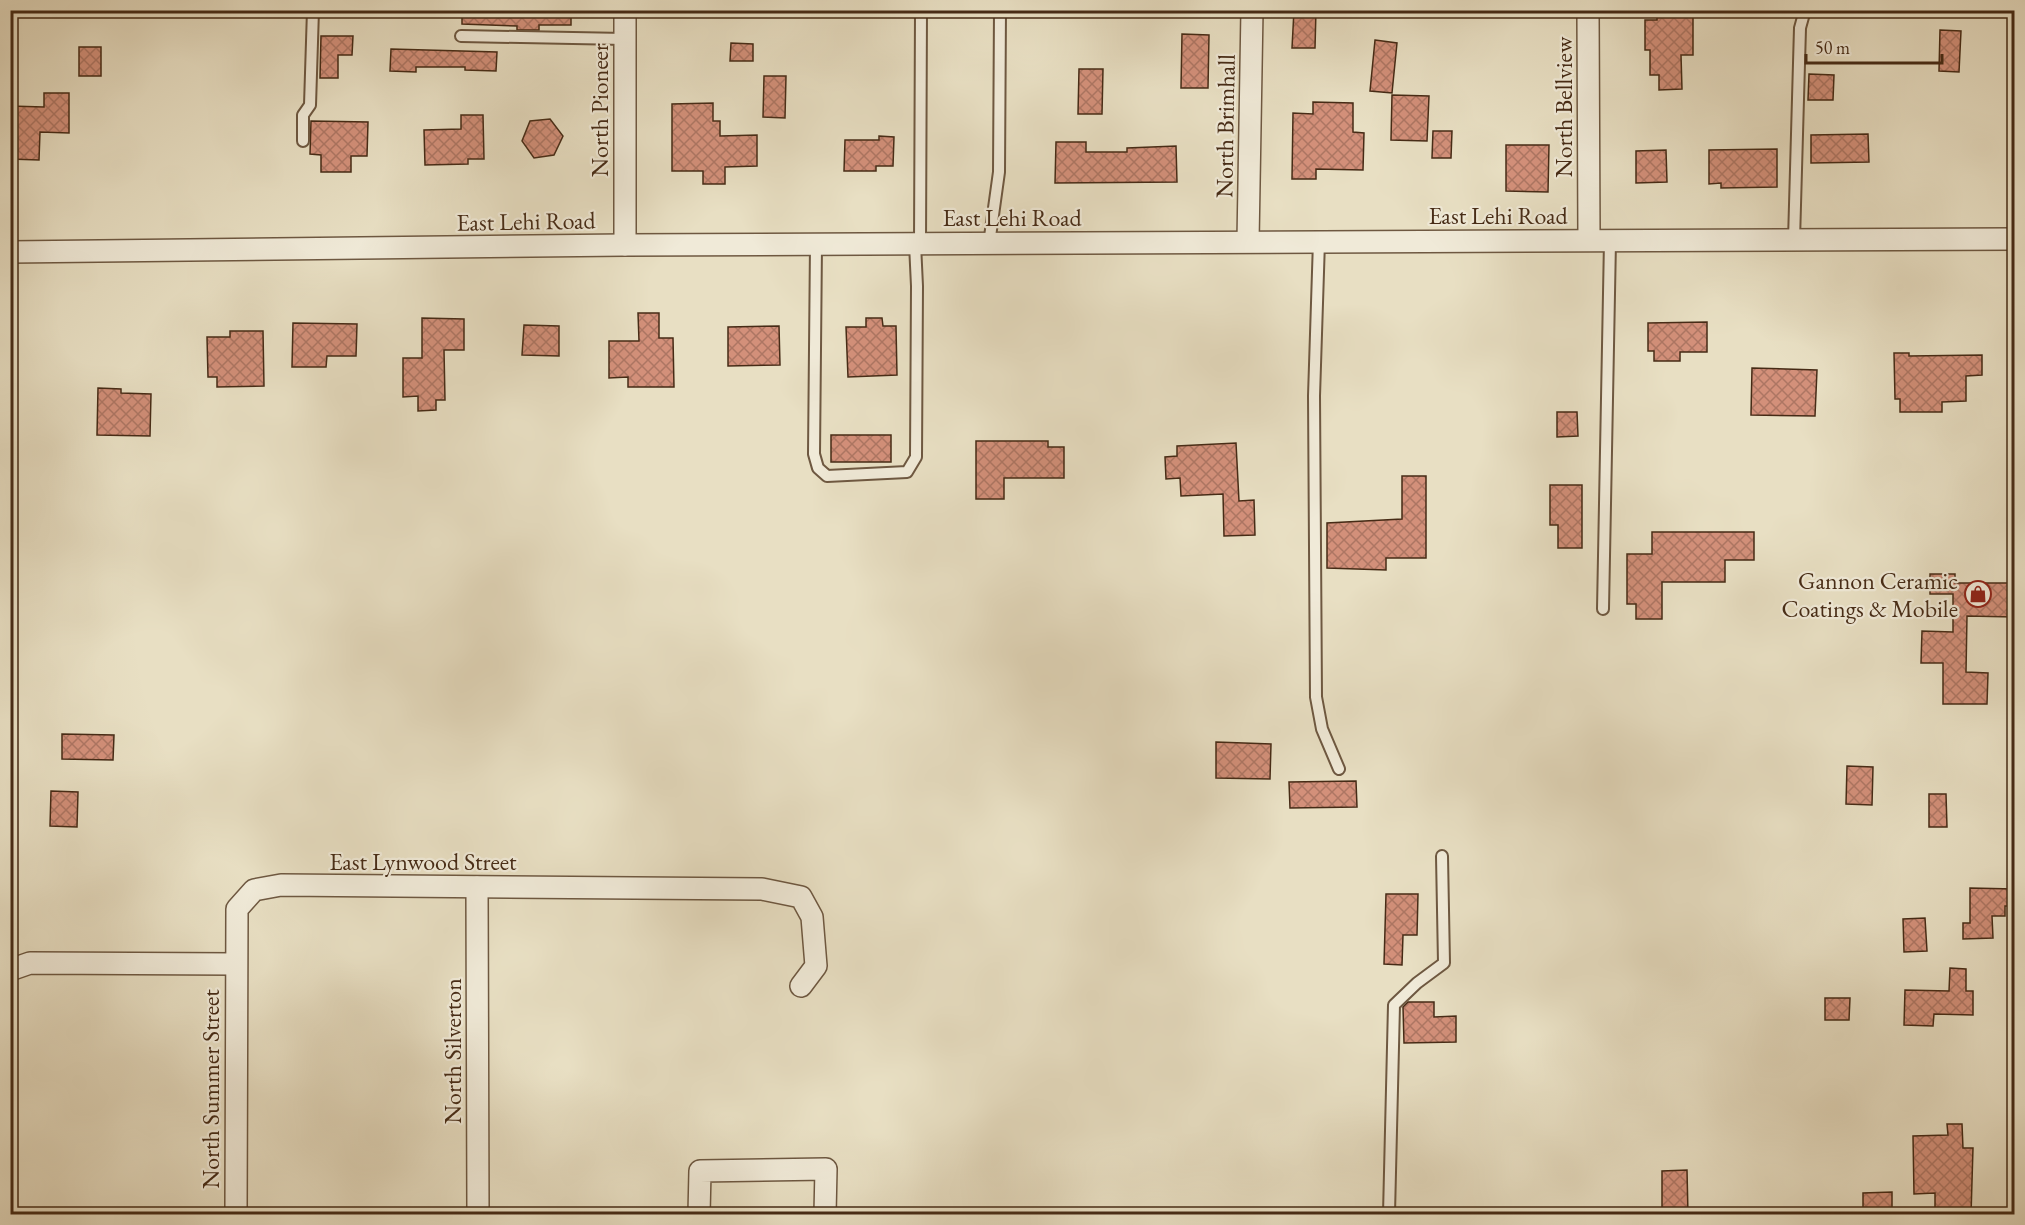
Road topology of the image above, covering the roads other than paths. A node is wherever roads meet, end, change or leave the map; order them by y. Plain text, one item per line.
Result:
1 (313, 10) edge
2 (625, 10) edge
3 (921, 10) edge
4 (1000, 10) edge
5 (1252, 10) edge
6 (1588, 10) edge
7 (1805, 10) edge
8 (461, 36) dead end
9 (625, 39) junction
10 (303, 141) dead end
11 (2014, 239) edge
12 (1600, 240) junction
13 (1794, 240) junction
14 (1248, 241) junction
15 (1319, 241) junction
16 (816, 244) junction
17 (917, 244) junction
18 (989, 244) junction
19 (625, 245) junction
20 (10, 252) edge
21 (1603, 609) dead end
22 (1339, 769) dead end
23 (1442, 856) dead end
24 (477, 887) junction
25 (236, 964) junction
26 (10, 970) edge
27 (801, 986) dead end
28 (236, 1215) edge
29 (478, 1215) edge
30 (699, 1215) edge
31 (825, 1215) edge
32 (1389, 1215) edge

1 - 10 lane
2 - 9 street, North Pioneer
3 - 17 lane
4 - 18 lane
5 - 14 street, North Brimhall
6 - 12 street, North Bellview
7 - 13 lane
8 - 9 lane
9 - 19 street, North Pioneer
11 - 13 street, East Lehi Road
12 - 13 street, East Lehi Road
12 - 15 street, East Lehi Road
12 - 21 lane
14 - 15 street, East Lehi Road
14 - 18 street, East Lehi Road
15 - 22 lane
16 - 17 street, East Lehi Road
16 - 17 lane
16 - 19 street, East Lehi Road
17 - 18 street, East Lehi Road
19 - 20 street, East Lehi Road
23 - 32 lane
24 - 25 street, East Lynwood Street
24 - 27 street, East Lynwood Street
24 - 29 street, North Silverton
25 - 26 street
25 - 28 street, North Summer Street
30 - 31 street

